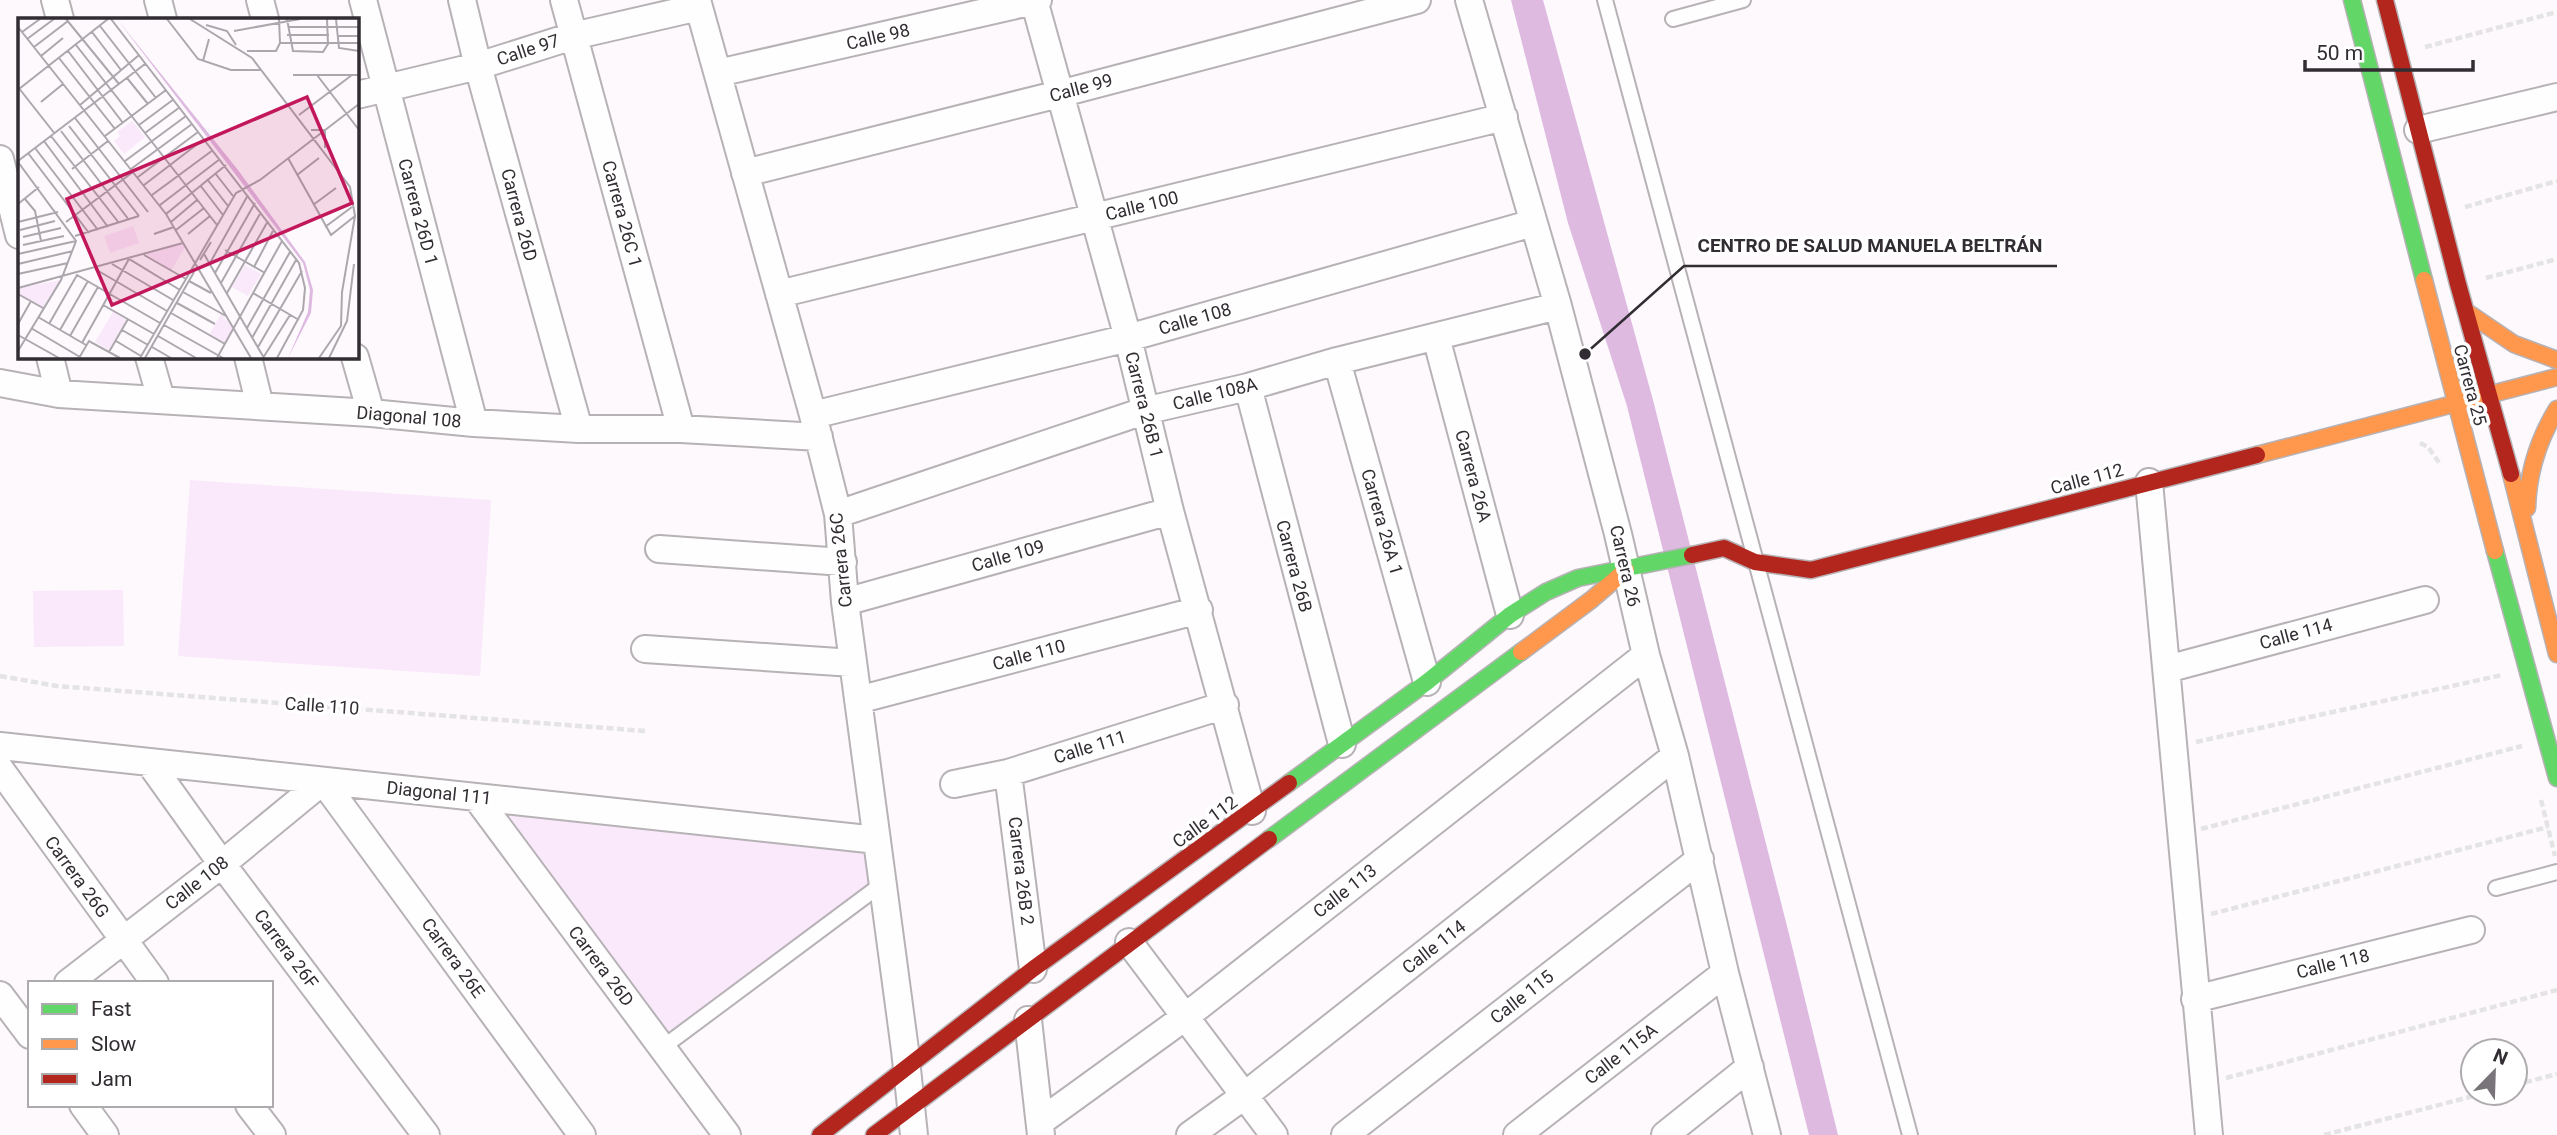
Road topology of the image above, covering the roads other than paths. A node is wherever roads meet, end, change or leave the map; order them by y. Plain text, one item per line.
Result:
1 (55, 0) edge
2 (158, 0) edge
3 (260, 0) edge
4 (363, 0) edge
5 (462, 0) edge
6 (564, 0) edge
7 (1035, 0) edge
8 (1417, 0) edge
9 (1469, 0) edge
10 (1605, 0) edge
11 (1743, 0) edge
12 (2351, 0) edge
13 (2385, 0) edge
14 (698, 3) edge
15 (60, 18) edge
16 (163, 18) edge
17 (265, 18) edge
18 (1673, 19) dead end
19 (573, 36) junction
20 (478, 66) junction
21 (718, 73) junction
22 (385, 89) junction
23 (359, 94) edge
24 (1059, 94) junction
25 (2557, 97) edge
26 (1504, 117) junction
27 (2418, 130) junction
28 (6, 172) edge
29 (745, 173) junction
30 (1094, 218) junction
31 (1533, 223) junction
32 (18, 229) edge
33 (779, 294) junction
34 (1558, 306) junction
35 (2467, 312) junction
36 (1436, 337) junction
37 (1128, 338) junction
38 (50, 359) edge
39 (150, 359) edge
40 (248, 359) edge
41 (356, 359) edge
42 (2557, 360) edge
43 (1337, 361) junction
44 (2557, 377) edge
45 (0, 383) edge
46 (1248, 387) junction
47 (59, 394) junction
48 (2490, 394) junction
49 (161, 399) junction
50 (2455, 404) junction
51 (260, 406) junction
52 (2557, 409) edge
53 (1144, 411) junction
54 (371, 413) junction
55 (474, 423) junction
56 (816, 426) junction
57 (579, 429) junction
58 (681, 429) junction
59 (2149, 482) junction
60 (1170, 511) junction
61 (838, 514) junction
62 (2527, 530) junction
63 (659, 549) dead end
64 (843, 562) junction
65 (1755, 562) junction
66 (1634, 569) junction
67 (2425, 600) dead end
68 (845, 602) junction
69 (1199, 610) junction
70 (1510, 615) junction
71 (645, 649) dead end
72 (2557, 654) edge
73 (1646, 655) junction
74 (853, 663) junction
75 (2167, 669) junction
76 (1427, 682) junction
77 (858, 700) junction
78 (1225, 705) junction
79 (1342, 744) junction
80 (0, 746) edge
81 (1675, 756) junction
82 (149, 762) junction
83 (0, 769) edge
84 (1008, 772) junction
85 (2557, 778) edge
86 (323, 780) junction
87 (954, 784) dead end
88 (476, 797) junction
89 (1252, 811) junction
90 (877, 840) junction
91 (1700, 859) junction
92 (222, 864) junction
93 (2557, 872) edge
94 (882, 884) junction
95 (2496, 888) dead end
96 (2471, 930) dead end
97 (122, 941) junction
98 (1129, 942) junction
99 (1033, 970) junction
100 (1725, 973) junction
101 (71, 981) edge
102 (153, 981) edge
103 (0, 995) edge
104 (2195, 999) junction
105 (1185, 1017) junction
106 (1028, 1020) junction
107 (20, 1026) edge
108 (662, 1048) junction
109 (1750, 1067) junction
110 (907, 1069) junction
111 (1244, 1096) junction
112 (911, 1106) junction
113 (84, 1107) edge
114 (251, 1107) edge
115 (1041, 1128) edge
116 (105, 1135) edge
117 (272, 1135) edge
118 (426, 1135) edge
119 (582, 1135) edge
120 (727, 1135) edge
121 (820, 1135) edge
122 (874, 1135) edge
123 (914, 1135) edge
124 (1190, 1135) edge
125 (1274, 1135) edge
126 (1345, 1135) edge
127 (1517, 1135) edge
128 (1665, 1135) edge
129 (1767, 1135) edge
130 (1910, 1135) edge
131 (2209, 1135) edge

1 - 15 street
2 - 16 street
3 - 17 street
4 - 22 street, Carrera 26D 1
5 - 20 street, Carrera 26D
6 - 19 street, Carrera 26C 1
7 - 21 street, Calle 98
7 - 24 street, Carrera 26B 1
8 - 24 street, Calle 99
9 - 26 street, Carrera 26
10 - 65 lane
11 - 18 lane
12 - 50 street, Carrera 25
13 - 27 street, Carrera 25
14 - 19 street, Calle 97
14 - 21 street, Carrera 26C
19 - 20 street, Calle 97
19 - 58 street, Carrera 26C 1
20 - 22 street, Calle 97
20 - 57 street, Carrera 26D
21 - 29 street, Carrera 26C
22 - 23 street, Calle 97
22 - 55 street, Carrera 26D 1
24 - 29 street, Calle 99
24 - 30 street, Carrera 26B 1
25 - 27 street
26 - 30 street, Calle 100
26 - 31 street, Carrera 26
27 - 35 street, Carrera 25
28 - 32 street
29 - 33 street, Carrera 26C
30 - 33 street, Calle 100
30 - 37 street, Carrera 26B 1
31 - 34 street, Carrera 26
31 - 37 street, Calle 108
33 - 56 street, Carrera 26C
34 - 36 street, Calle 108A
34 - 66 street, Carrera 26
35 - 42 street
35 - 48 street, Carrera 25
36 - 43 street, Calle 108A
36 - 70 street, Carrera 26A
37 - 53 street, Carrera 26B 1
37 - 56 street, Calle 108
38 - 47 street
39 - 49 street
40 - 51 street
41 - 54 street
43 - 46 street, Calle 108A
43 - 76 street, Carrera 26A 1
44 - 48 street, Calle 112
45 - 47 street, Diagonal 108
46 - 53 street, Calle 108A
46 - 79 street, Carrera 26B
47 - 49 street, Diagonal 108
48 - 50 street, Calle 112
48 - 62 street, Carrera 25
49 - 51 street, Diagonal 108
50 - 59 street, Calle 112
50 - 85 street, Carrera 25
51 - 54 street, Diagonal 108
52 - 62 street
53 - 60 street, Carrera 26B 1
53 - 61 street, Calle 108A
54 - 55 street, Diagonal 108
55 - 57 street, Diagonal 108
56 - 58 street, Diagonal 108
56 - 61 street, Carrera 26C
57 - 58 street, Diagonal 108
59 - 65 street, Calle 112
59 - 75 street
60 - 68 street, Calle 109
60 - 69 street, Carrera 26B 1
61 - 64 street, Carrera 26C
62 - 72 street, Carrera 25
63 - 64 street
64 - 68 street, Carrera 26C
65 - 66 street, Calle 112
65 - 130 lane
66 - 70 street, Calle 112
66 - 73 street, Carrera 26
66 - 98 street, Calle 112
67 - 75 street, Calle 114
68 - 74 street, Carrera 26C
69 - 77 street, Calle 110
69 - 78 street, Carrera 26B 1
70 - 76 street, Calle 112
71 - 74 street
73 - 81 street, Carrera 26
73 - 105 street, Calle 113
74 - 77 street, Carrera 26C
75 - 104 street
76 - 79 street, Calle 112
77 - 90 street, Carrera 26C
78 - 84 street, Calle 111
78 - 89 street, Carrera 26B 1
79 - 89 street, Calle 112
80 - 82 street, Diagonal 111
81 - 91 street, Carrera 26
81 - 111 street, Calle 114
82 - 86 street, Diagonal 111
82 - 92 street, Carrera 26F
83 - 97 street, Carrera 26G
84 - 87 street, Calle 111
84 - 99 street, Carrera 26B 2
86 - 88 street, Diagonal 111
86 - 92 street, Calle 108
86 - 119 street, Carrera 26E
88 - 90 street, Diagonal 111
88 - 108 street, Carrera 26D
89 - 99 street, Calle 112
90 - 94 street, Carrera 26C
91 - 100 street, Carrera 26
91 - 126 street, Calle 115
92 - 97 street, Calle 108
92 - 118 street, Carrera 26F
93 - 95 lane
94 - 108 lane
94 - 110 street, Carrera 26C
96 - 104 street, Calle 118
97 - 101 street, Calle 108
97 - 102 street, Carrera 26G
98 - 105 street
98 - 106 street, Calle 112
99 - 110 street, Calle 112
100 - 109 street, Carrera 26
100 - 127 street, Calle 115A
103 - 107 street
104 - 131 street
105 - 111 street
105 - 115 street, Calle 113
106 - 112 street, Calle 112
106 - 115 street
108 - 120 street, Carrera 26D
109 - 128 street
109 - 129 street, Carrera 26
110 - 112 street, Carrera 26C
110 - 121 street, Calle 112
111 - 124 street, Calle 114
111 - 125 street
112 - 122 street, Calle 112
112 - 123 street, Carrera 26C
113 - 116 street
114 - 117 street

